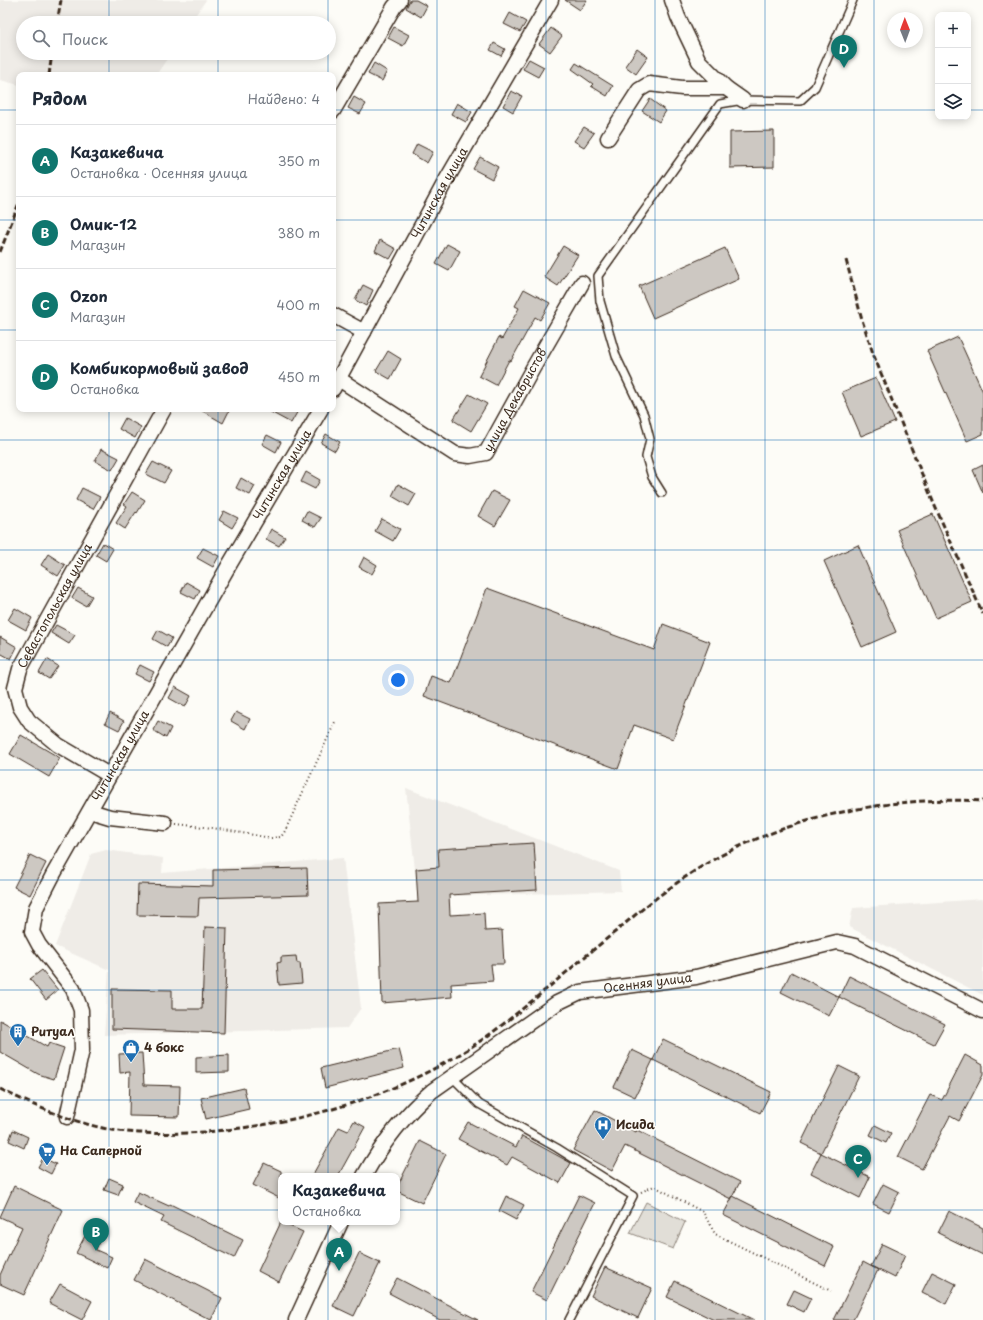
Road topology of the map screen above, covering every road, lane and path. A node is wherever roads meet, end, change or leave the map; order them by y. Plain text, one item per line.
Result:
1 (400, 0) edge
2 (551, 0) edge
3 (672, 0) edge
4 (853, 0) edge
5 (726, 88) junction
6 (743, 100) junction
7 (336, 106) edge
8 (608, 138) dead end
9 (582, 283) dead end
10 (336, 317) edge
11 (364, 332) junction
12 (336, 384) edge
13 (162, 412) edge
14 (319, 412) edge
15 (662, 493) dead end
16 (336, 720) dead end
17 (109, 775) junction
18 (90, 811) junction
19 (165, 822) joint
20 (983, 1011) edge
21 (452, 1078) junction
22 (67, 1117) dead end
23 (366, 1173) edge
24 (633, 1196) junction
25 (340, 1225) edge
26 (831, 1291) dead end
27 (296, 1320) edge
28 (569, 1320) edge

1 - 7 street
2 - 11 street, Читинская улица
3 - 5 street
4 - 6 lane
5 - 6 street
5 - 8 street
6 - 15 lane
9 - 12 street, улица Декабристов
10 - 11 street
11 - 12 street, Читинская улица
13 - 17 street, Севастопольская улица
14 - 17 street, Читинская улица
16 - 19 path
17 - 18 street, Читинская улица
18 - 19 street
18 - 22 street, Читинская улица
20 - 21 street, Осенняя улица
21 - 23 street, Осенняя улица
21 - 24 lane
24 - 26 path
24 - 28 lane
25 - 27 street

